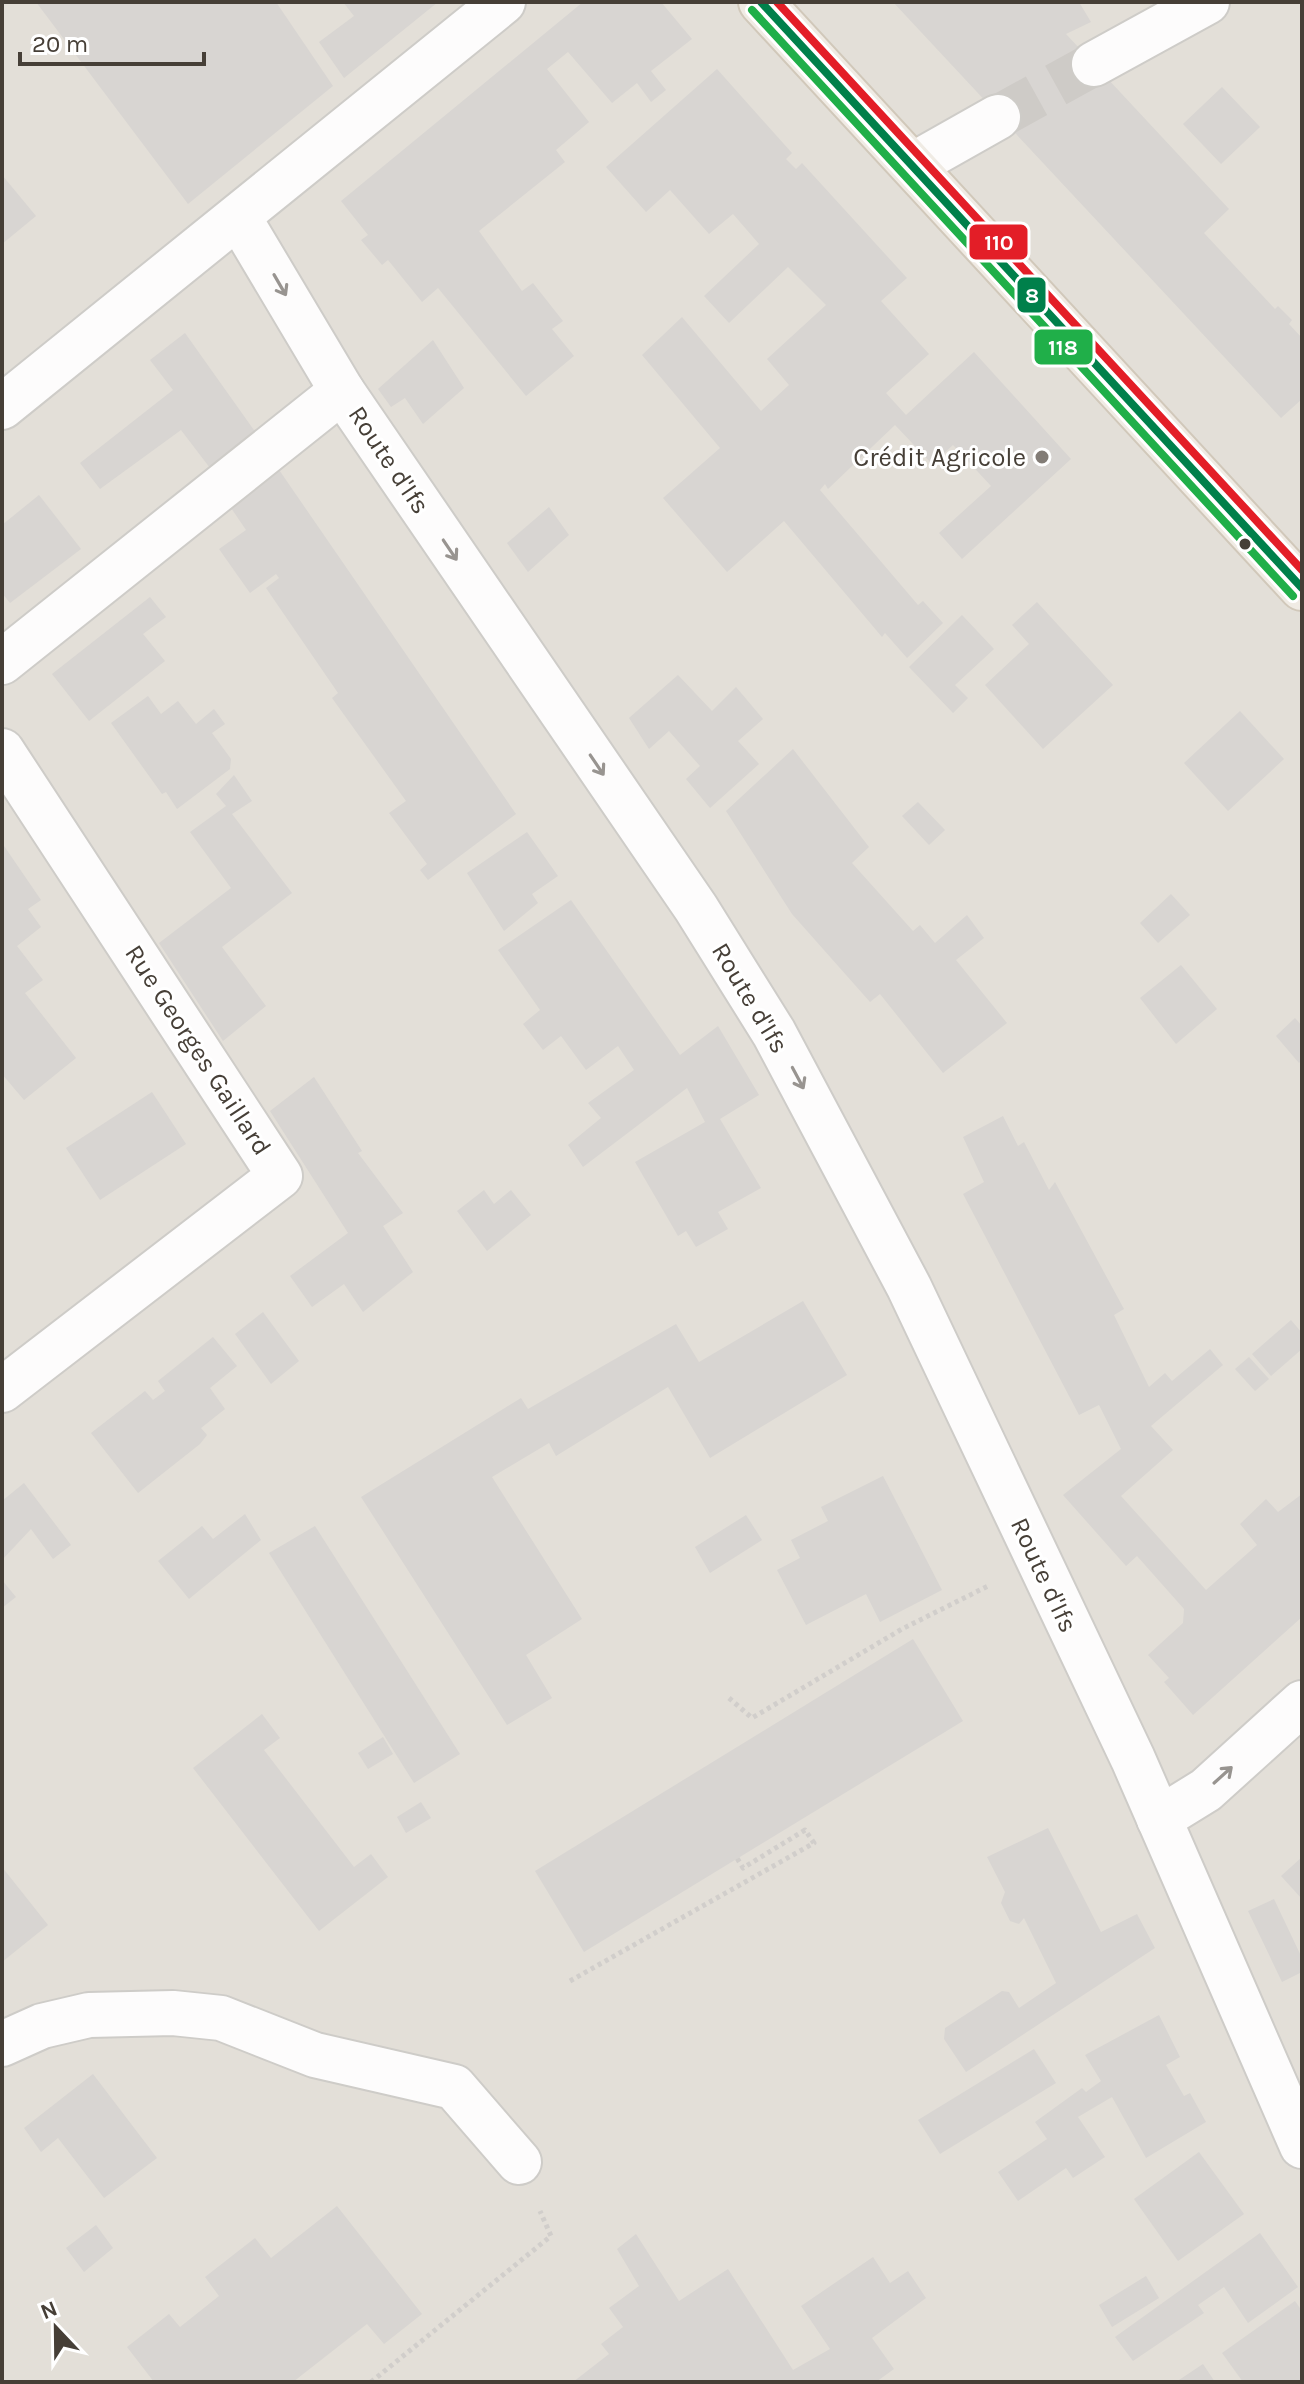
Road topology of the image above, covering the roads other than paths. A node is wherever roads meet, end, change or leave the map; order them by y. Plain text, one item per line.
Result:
1 (503, 2) edge
2 (761, 2) edge
3 (1207, 2) edge
4 (1094, 64) tunnel mouth
5 (998, 117) tunnel mouth
6 (913, 165) junction
7 (239, 218) junction
8 (342, 391) junction
9 (2, 407) edge
10 (1302, 588) edge
11 (2, 662) edge
12 (2, 751) edge
13 (2, 1390) edge
14 (1302, 1703) edge
15 (1159, 1819) junction
16 (2, 2044) edge
17 (1302, 2146) edge
18 (519, 2162) road end

1 - 7 street
2 - 6 main road
3 - 4 street
5 - 6 street
6 - 10 main road
7 -> 8 street, Route d'Ifs
7 - 9 street
8 - 11 street
8 -> 15 street, Route d'Ifs
12 - 13 street, Rue Georges Gaillard
15 -> 14 street
15 - 17 street, Route d'Ifs
16 - 18 street

